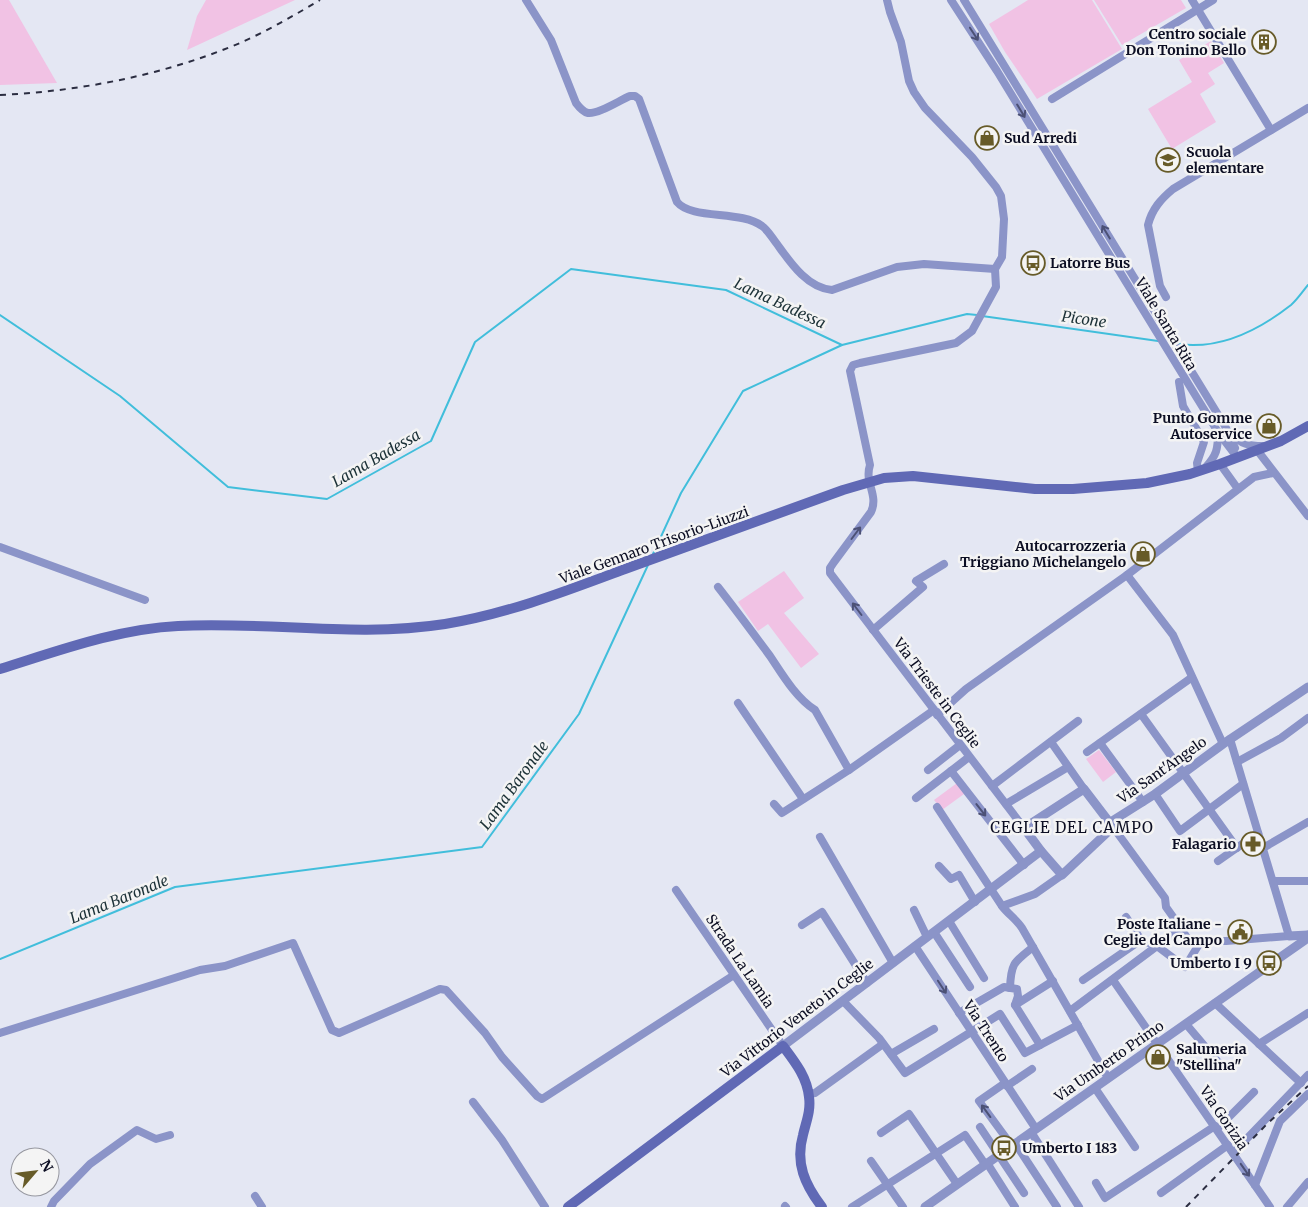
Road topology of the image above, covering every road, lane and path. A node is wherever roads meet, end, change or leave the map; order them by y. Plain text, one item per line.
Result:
1 (526, 0) edge
2 (887, 0) edge
3 (951, 0) edge
4 (964, 0) edge
5 (1192, 0) edge
6 (1213, 0) edge
7 (1197, 10) junction
8 (1004, 66) junction
9 (997, 70) junction
10 (1052, 99) dead end
11 (1308, 108) edge
12 (1271, 130) junction
13 (995, 269) junction
14 (1166, 297) dead end
15 (1179, 382) dead end
16 (1206, 396) junction
17 (1199, 401) junction
18 (1225, 426) junction
19 (1308, 426) edge
20 (1218, 432) junction
21 (1268, 446) junction
22 (1257, 450) junction
23 (1238, 457) junction
24 (1220, 464) junction
25 (1201, 470) junction
26 (1273, 473) junction
27 (869, 482) junction
28 (1238, 490) junction
29 (1308, 516) edge
30 (0, 547) edge
31 (944, 564) dead end
32 (1127, 575) junction
33 (718, 587) dead end
34 (145, 600) dead end
35 (873, 630) junction
36 (0, 669) edge
37 (1191, 678) junction
38 (1308, 687) edge
39 (738, 702) dead end
40 (935, 712) junction
41 (1141, 714) junction
42 (1308, 718) edge
43 (1078, 721) dead end
44 (1051, 742) junction
45 (1226, 742) junction
46 (1100, 743) junction
47 (960, 745) junction
48 (1086, 752) dead end
49 (969, 757) junction
50 (1237, 762) junction
51 (1068, 767) junction
52 (849, 770) junction
53 (928, 770) dead end
54 (951, 771) junction
55 (1183, 774) junction
56 (1243, 784) junction
57 (992, 786) junction
58 (1084, 789) junction
59 (1155, 794) junction
60 (916, 798) dead end
61 (803, 800) junction
62 (1142, 802) junction
63 (774, 804) dead end
64 (1006, 804) junction
65 (937, 807) dead end
66 (1208, 809) junction
67 (1308, 822) edge
68 (1111, 825) junction
69 (1024, 828) junction
70 (1258, 833) junction
71 (820, 837) dead end
72 (1237, 848) junction
73 (1263, 848) junction
74 (1041, 851) junction
75 (1218, 861) dead end
76 (1024, 864) junction
77 (940, 866) dead end
78 (1062, 875) junction
79 (1273, 881) junction
80 (1308, 881) edge
81 (676, 890) dead end
82 (991, 890) junction
83 (974, 902) junction
84 (1002, 906) junction
85 (914, 910) dead end
86 (1126, 917) dead end
87 (949, 921) junction
88 (802, 925) dead end
89 (1181, 928) junction
90 (931, 934) junction
91 (1289, 936) junction
92 (1307, 938) edge
93 (1140, 940) junction
94 (1201, 941) junction
95 (915, 946) junction
96 (1158, 946) junction
97 (1033, 947) junction
98 (893, 963) junction
99 (734, 976) junction
100 (984, 978) dead end
101 (1084, 980) dead end
102 (1113, 980) junction
103 (1053, 981) junction
104 (867, 983) junction
105 (970, 987) dead end
106 (1010, 988) junction
107 (843, 1001) junction
108 (1215, 1003) junction
109 (1014, 1005) junction
110 (1070, 1012) junction
111 (959, 1013) junction
112 (1308, 1013) edge
113 (1186, 1024) junction
114 (1078, 1025) junction
115 (934, 1029) dead end
116 (971, 1032) junction
117 (0, 1033) edge
118 (884, 1044) junction
119 (1157, 1044) junction
120 (1259, 1044) junction
121 (1040, 1045) junction
122 (784, 1046) junction
123 (890, 1054) junction
124 (1219, 1063) dead end
125 (1032, 1069) dead end
126 (1308, 1075) edge
127 (1108, 1078) junction
128 (1301, 1083) junction
129 (1006, 1085) junction
130 (1095, 1088) junction
131 (1254, 1092) dead end
132 (809, 1094) junction
133 (1308, 1094) edge
134 (473, 1102) dead end
135 (980, 1127) dead end
136 (1216, 1128) junction
137 (1034, 1130) junction
138 (881, 1133) dead end
139 (170, 1135) dead end
140 (1014, 1144) junction
141 (1228, 1145) junction
142 (1134, 1147) dead end
143 (1232, 1153) junction
144 (936, 1154) junction
145 (999, 1155) junction
146 (871, 1161) dead end
147 (986, 1164) junction
148 (1308, 1182) edge
149 (1096, 1183) dead end
150 (957, 1184) junction
151 (887, 1185) junction
152 (1256, 1185) junction
153 (1024, 1193) dead end
154 (1161, 1193) dead end
155 (255, 1196) dead end
156 (51, 1207) edge
157 (262, 1207) edge
158 (545, 1207) edge
159 (568, 1207) edge
160 (822, 1207) edge
161 (852, 1207) edge
162 (903, 1207) edge
163 (925, 1207) edge
164 (1015, 1207) edge
165 (1057, 1207) edge
166 (1079, 1207) edge
167 (1270, 1207) edge
168 (1287, 1207) edge

1 - 13 street
2 - 13 street
3 -> 9 street, Viale Santa Rita
4 - 8 street, Viale Santa Rita
5 - 7 street
6 - 7 street
7 - 10 street
7 - 12 street
8 - 9 street
16 -> 8 street, Viale Santa Rita
9 -> 17 street, Viale Santa Rita
11 - 12 street
12 - 14 street
13 - 27 street
15 - 25 street
16 - 17 street
16 - 18 street, Viale Santa Rita
17 - 20 street, Viale Santa Rita
18 - 21 street
18 - 23 street
19 - 21 main road, Viale Gennaro Trisorio-Liuzzi
20 - 23 street, Viale Santa Rita
20 - 25 street
21 - 22 main road, Viale Gennaro Trisorio-Liuzzi
22 - 23 main road, Viale Gennaro Trisorio-Liuzzi
22 - 26 street
23 - 24 main road, Viale Gennaro Trisorio-Liuzzi
24 - 25 main road, Viale Gennaro Trisorio-Liuzzi
24 - 28 street
25 - 27 main road, Viale Gennaro Trisorio-Liuzzi
26 - 28 street
26 - 29 street
35 -> 27 street, Via Trieste in Ceglie
27 - 36 main road, Viale Gennaro Trisorio-Liuzzi
28 - 32 street
30 - 34 street
31 - 35 street
32 - 37 street
32 - 40 street
33 - 52 street
35 - 40 street, Via Trieste in Ceglie
37 - 41 street
37 - 45 street
38 - 45 street, Via Sant'Angelo
39 - 61 street
40 - 47 street, Via Trieste in Ceglie
40 - 52 street
41 - 46 street
41 - 55 street
42 - 50 street
43 - 44 street
44 - 51 street
44 - 57 street
45 - 50 street
45 - 55 street, Via Sant'Angelo
46 - 48 street
46 - 62 street
47 - 49 street, Via Trieste in Ceglie
47 - 53 street
49 - 54 street
49 - 57 street, Via Trieste in Ceglie
50 - 56 street
51 - 58 street
51 - 64 street
52 - 61 street
54 - 60 street
54 -> 76 street
55 - 59 street, Via Sant'Angelo
55 - 66 street
56 - 66 street
56 - 70 street
57 - 64 street, Via Trieste in Ceglie
58 - 68 street
58 - 69 street
59 - 62 street, Via Sant'Angelo
59 - 66 street
61 - 63 street
62 - 68 street, Via Sant'Angelo
64 - 69 street, Via Trieste in Ceglie
65 - 82 street
66 - 72 street
67 - 73 street
68 - 78 street, Via Sant'Angelo
68 - 89 street
69 - 74 street
70 - 72 street
70 - 73 street
71 - 98 street
72 - 75 street
73 - 79 street
74 - 76 street, Via Vittorio Veneto in Ceglie
74 - 78 street
76 - 82 street, Via Vittorio Veneto in Ceglie
77 - 83 street
78 - 84 street
79 - 80 street
79 - 91 street
81 - 99 street, Strada La Lamia
82 - 83 street, Via Vittorio Veneto in Ceglie
82 - 84 street
83 - 87 street, Via Vittorio Veneto in Ceglie
84 - 97 street
85 - 90 street
86 - 93 street
87 - 90 street, Via Vittorio Veneto in Ceglie
87 - 100 street
88 - 104 street
89 - 94 street
89 - 96 street
90 - 95 street, Via Vittorio Veneto in Ceglie
90 - 105 street
91 - 92 street
91 - 94 street
92 - 108 street, Via Umberto Primo
93 - 96 street
93 - 101 street
94 - 96 street
95 - 98 street, Via Vittorio Veneto in Ceglie
95 -> 111 street, Via Trento
96 - 102 street
97 - 103 street
97 - 106 street
98 - 104 street, Via Vittorio Veneto in Ceglie
99 - 117 street
99 - 122 street, Strada La Lamia
102 - 110 street
102 - 119 street, Via Gorizia
103 - 109 street
103 - 110 street
104 - 107 street, Via Vittorio Veneto in Ceglie
106 - 109 street
106 - 111 street
107 - 118 street
107 - 122 street, Via Vittorio Veneto in Ceglie
108 - 113 street, Via Umberto Primo
108 - 120 street
109 - 121 street
110 - 114 street
111 - 116 street, Via Trento
112 - 120 street
113 - 119 street, Via Umberto Primo
113 - 124 street
114 - 121 street
114 - 127 street
115 - 123 street
116 - 121 street
116 - 123 street
116 - 129 street, Via Trento
118 - 123 street
118 - 132 street
119 - 127 street, Via Umberto Primo
119 - 136 street, Via Gorizia
120 - 128 street
122 - 132 main road
122 - 159 main road, Via Vittorio Veneto in Ceglie
125 - 129 street
126 - 128 street
127 - 130 street, Via Umberto Primo
128 - 143 street
129 - 137 street, Via Trento
140 -> 129 street
130 - 137 street, Via Umberto Primo
130 - 142 street
131 - 136 street
132 - 160 main road
133 - 152 street
134 - 158 street
135 - 145 street
136 - 141 street, Via Gorizia
136 - 149 street
137 - 140 street, Via Umberto Primo
137 - 166 street, Via Trento
138 - 144 street
139 - 156 street
140 - 145 street, Via Umberto Primo
140 - 165 street
141 - 143 street, Via Gorizia
141 - 154 street
143 -> 152 street, Via Gorizia
144 - 147 street
144 - 150 street
144 - 151 street
145 - 147 street, Via Umberto Primo
145 - 153 street
146 - 151 street
147 - 150 street, Via Umberto Primo
147 - 164 street
148 - 168 street
150 - 163 street, Via Umberto Primo
151 - 161 street
151 - 162 street
152 - 167 street, Via Gorizia
155 - 157 street

